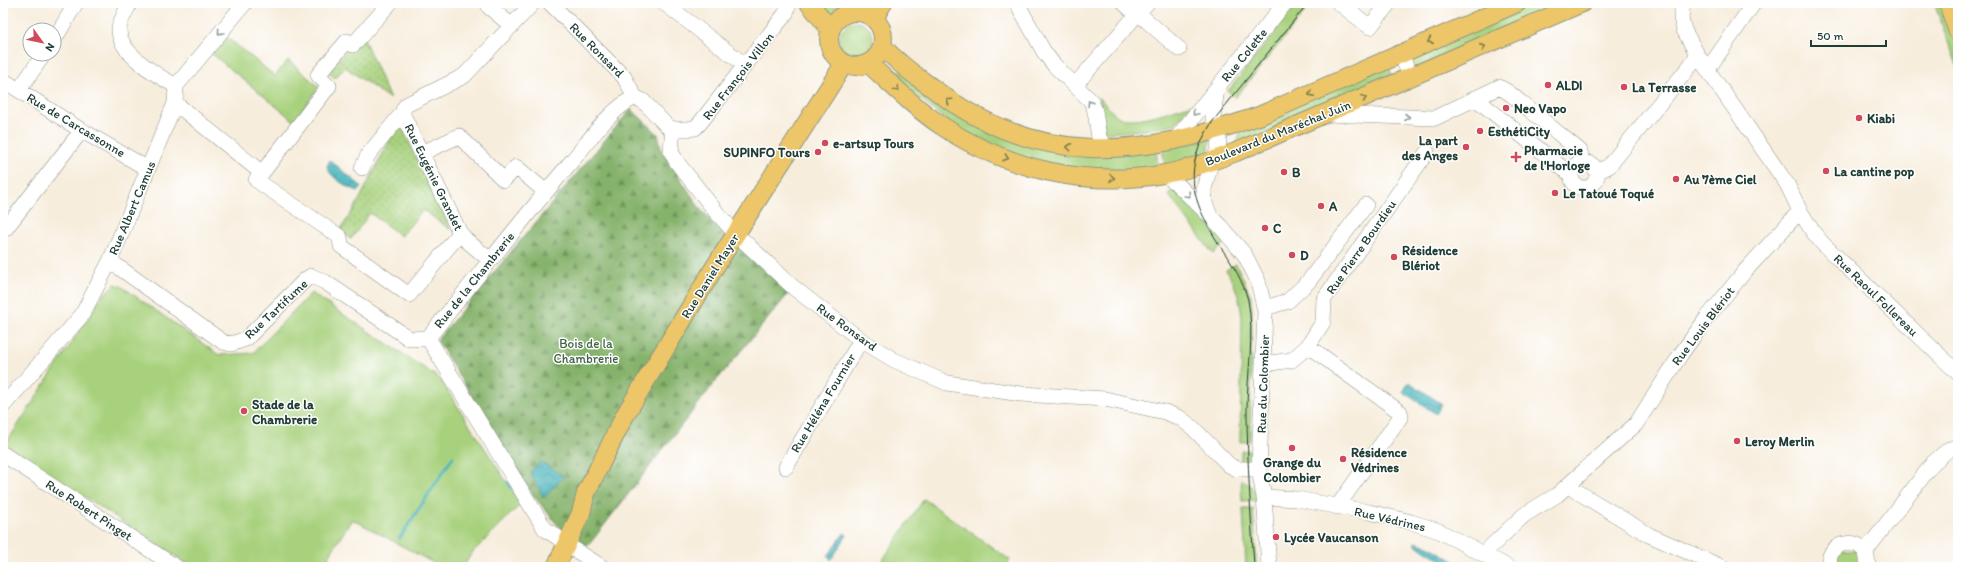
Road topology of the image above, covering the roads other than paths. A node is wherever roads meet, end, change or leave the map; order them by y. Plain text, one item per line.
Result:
1 (76, 3) edge
2 (130, 3) edge
3 (245, 3) edge
4 (390, 3) edge
5 (492, 3) edge
6 (533, 3) edge
7 (550, 3) edge
8 (664, 3) edge
9 (789, 3) edge
10 (809, 3) edge
11 (839, 3) edge
12 (1017, 3) edge
13 (1124, 3) edge
14 (1285, 3) edge
15 (1339, 3) edge
16 (1389, 3) edge
17 (1517, 3) edge
18 (1582, 3) edge
19 (1682, 3) edge
20 (1754, 3) edge
21 (1948, 3) edge
22 (878, 10) edge
23 (1141, 10) edge
24 (856, 11) junction
25 (512, 26) junction
26 (62, 27) edge
27 (830, 29) junction
28 (1958, 32) edge
29 (882, 46) junction
30 (1179, 49) dead end
31 (1401, 54) junction
32 (1698, 56) junction
33 (38, 62) edge
34 (868, 63) junction
35 (844, 64) junction
36 (746, 65) junction
37 (1708, 69) junction
38 (1411, 78) junction
39 (3, 80) edge
40 (1075, 85) junction
41 (176, 86) junction
42 (1217, 88) junction
43 (19, 90) junction
44 (635, 97) junction
45 (1475, 98) junction
46 (175, 103) junction
47 (403, 112) junction
48 (1326, 114) junction
49 (672, 128) junction
50 (82, 130) junction
51 (1215, 130) junction
52 (1175, 140) junction
53 (1108, 149) junction
54 (1427, 152) dead end
55 (422, 153) junction
56 (1211, 162) junction
57 (1582, 162) junction
58 (362, 168) dead end
59 (148, 169) junction
60 (1597, 172) junction
61 (262, 173) junction
62 (1164, 174) junction
63 (1571, 175) junction
64 (546, 192) junction
65 (1366, 205) dead end
66 (1800, 211) junction
67 (1211, 217) junction
68 (3, 230) edge
69 (460, 233) junction
70 (736, 234) junction
71 (490, 260) junction
72 (110, 261) junction
73 (1265, 308) junction
74 (428, 338) junction
75 (861, 340) junction
76 (1308, 346) junction
77 (1264, 364) junction
78 (1958, 373) edge
79 (3, 406) edge
80 (1958, 447) edge
81 (3, 454) edge
82 (786, 467) dead end
83 (1259, 469) junction
84 (1568, 486) junction
85 (1264, 497) junction
86 (1337, 507) junction
87 (563, 541) junction
88 (1483, 554) junction
89 (1867, 563) edge
90 (1825, 566) edge
91 (176, 567) edge
92 (547, 567) edge
93 (556, 567) edge
94 (602, 567) edge
95 (1269, 567) edge
96 (1508, 567) edge
97 (1722, 567) edge

1 - 26 street
2 - 41 street
3 -> 41 street
4 - 61 street
5 - 25 street
6 - 25 street, Rue Eugénie Grandet
7 - 44 street, Rue Ronsard
8 - 36 street
9 - 36 street, Rue François Villon
10 - 27 main road
11 - 24 main road
12 - 40 street
13 - 23 street
14 - 42 street, Rue Colette
15 - 16 street
17 -> 31 main road, Boulevard du Maréchal Juin
38 -> 18 main road, Boulevard du Maréchal Juin
19 - 32 street
20 - 37 street
21 - 28 main road
22 - 24 main road
22 - 29 main road
23 - 30 street
23 - 40 street
24 - 27 main road
25 - 47 street, Rue Eugénie Grandet
27 - 35 main road
29 - 34 main road
53 -> 29 main road, Boulevard du Maréchal Juin
31 - 38 street
31 -> 51 main road, Boulevard du Maréchal Juin
32 - 37 street
32 - 60 street
33 - 43 street
34 - 35 main road
34 -> 62 main road, Boulevard du Maréchal Juin
35 - 70 main road, Rue Daniel Mayer
36 - 49 street, Rue François Villon
37 - 66 street
48 -> 38 main road, Boulevard du Maréchal Juin
39 - 43 street, Rue de Carcassonne
53 -> 40 street
41 - 46 street, Rue Albert Camus
42 - 51 street, Rue Colette
42 -> 52 street, Rue Colette
43 - 50 street, Rue de Carcassonne
44 - 49 street, Rue Ronsard
44 - 64 street, Rue de la Chambrerie
48 -> 45 street
45 - 57 street
45 - 63 street
46 - 59 street, Rue Albert Camus
46 - 61 street
47 - 55 street, Rue Eugénie Grandet
47 - 58 street
48 - 56 main road, Boulevard du Maréchal Juin
49 - 70 street, Rue Ronsard
50 - 59 street, Rue de Carcassonne
50 - 68 street
51 - 52 main road, Boulevard du Maréchal Juin
51 - 56 street, Rue Colette
52 - 53 main road, Boulevard du Maréchal Juin
54 - 76 street, Rue Pierre Bourdieu
55 - 64 street
55 - 69 street, Rue Eugénie Grandet
56 - 62 main road, Boulevard du Maréchal Juin
56 - 67 street, Rue du Colombier
57 - 60 street
57 - 63 street
59 - 72 street, Rue Albert Camus
60 - 63 street
61 - 69 street
62 -> 67 street, Rue du Colombier
64 - 71 street, Rue de la Chambrerie
65 - 73 street
66 - 78 street, Rue Raoul Follereau
66 - 84 street, Rue Louis Blériot
67 - 73 street, Rue du Colombier
69 - 71 street, Rue Eugénie Grandet
70 - 75 street, Rue Ronsard
70 - 87 main road, Rue Daniel Mayer
71 - 74 street, Rue de la Chambrerie
72 - 74 street, Rue Tartifume
72 - 79 street, Rue Albert Camus
73 - 77 street, Rue du Colombier
74 - 87 street, Rue de la Chambrerie
75 - 82 street, Rue Héléna Fournier
75 - 83 street, Rue Ronsard
76 - 77 street, Rue Pierre Bourdieu
76 - 86 street
77 - 83 street, Rue du Colombier
80 - 89 street
81 - 91 street, Rue Robert Pinget
83 - 85 street, Rue du Colombier
84 - 88 street, Rue Louis Blériot
84 - 97 street
85 - 86 street, Rue Védrines
85 - 95 street, Rue du Colombier
86 - 88 street, Rue Védrines
87 - 92 main road, Rue Daniel Mayer
87 - 93 main road, Rue Daniel Mayer
87 - 94 street, Rue de la Chambrerie
88 - 96 street, Rue Védrines
89 - 90 street

